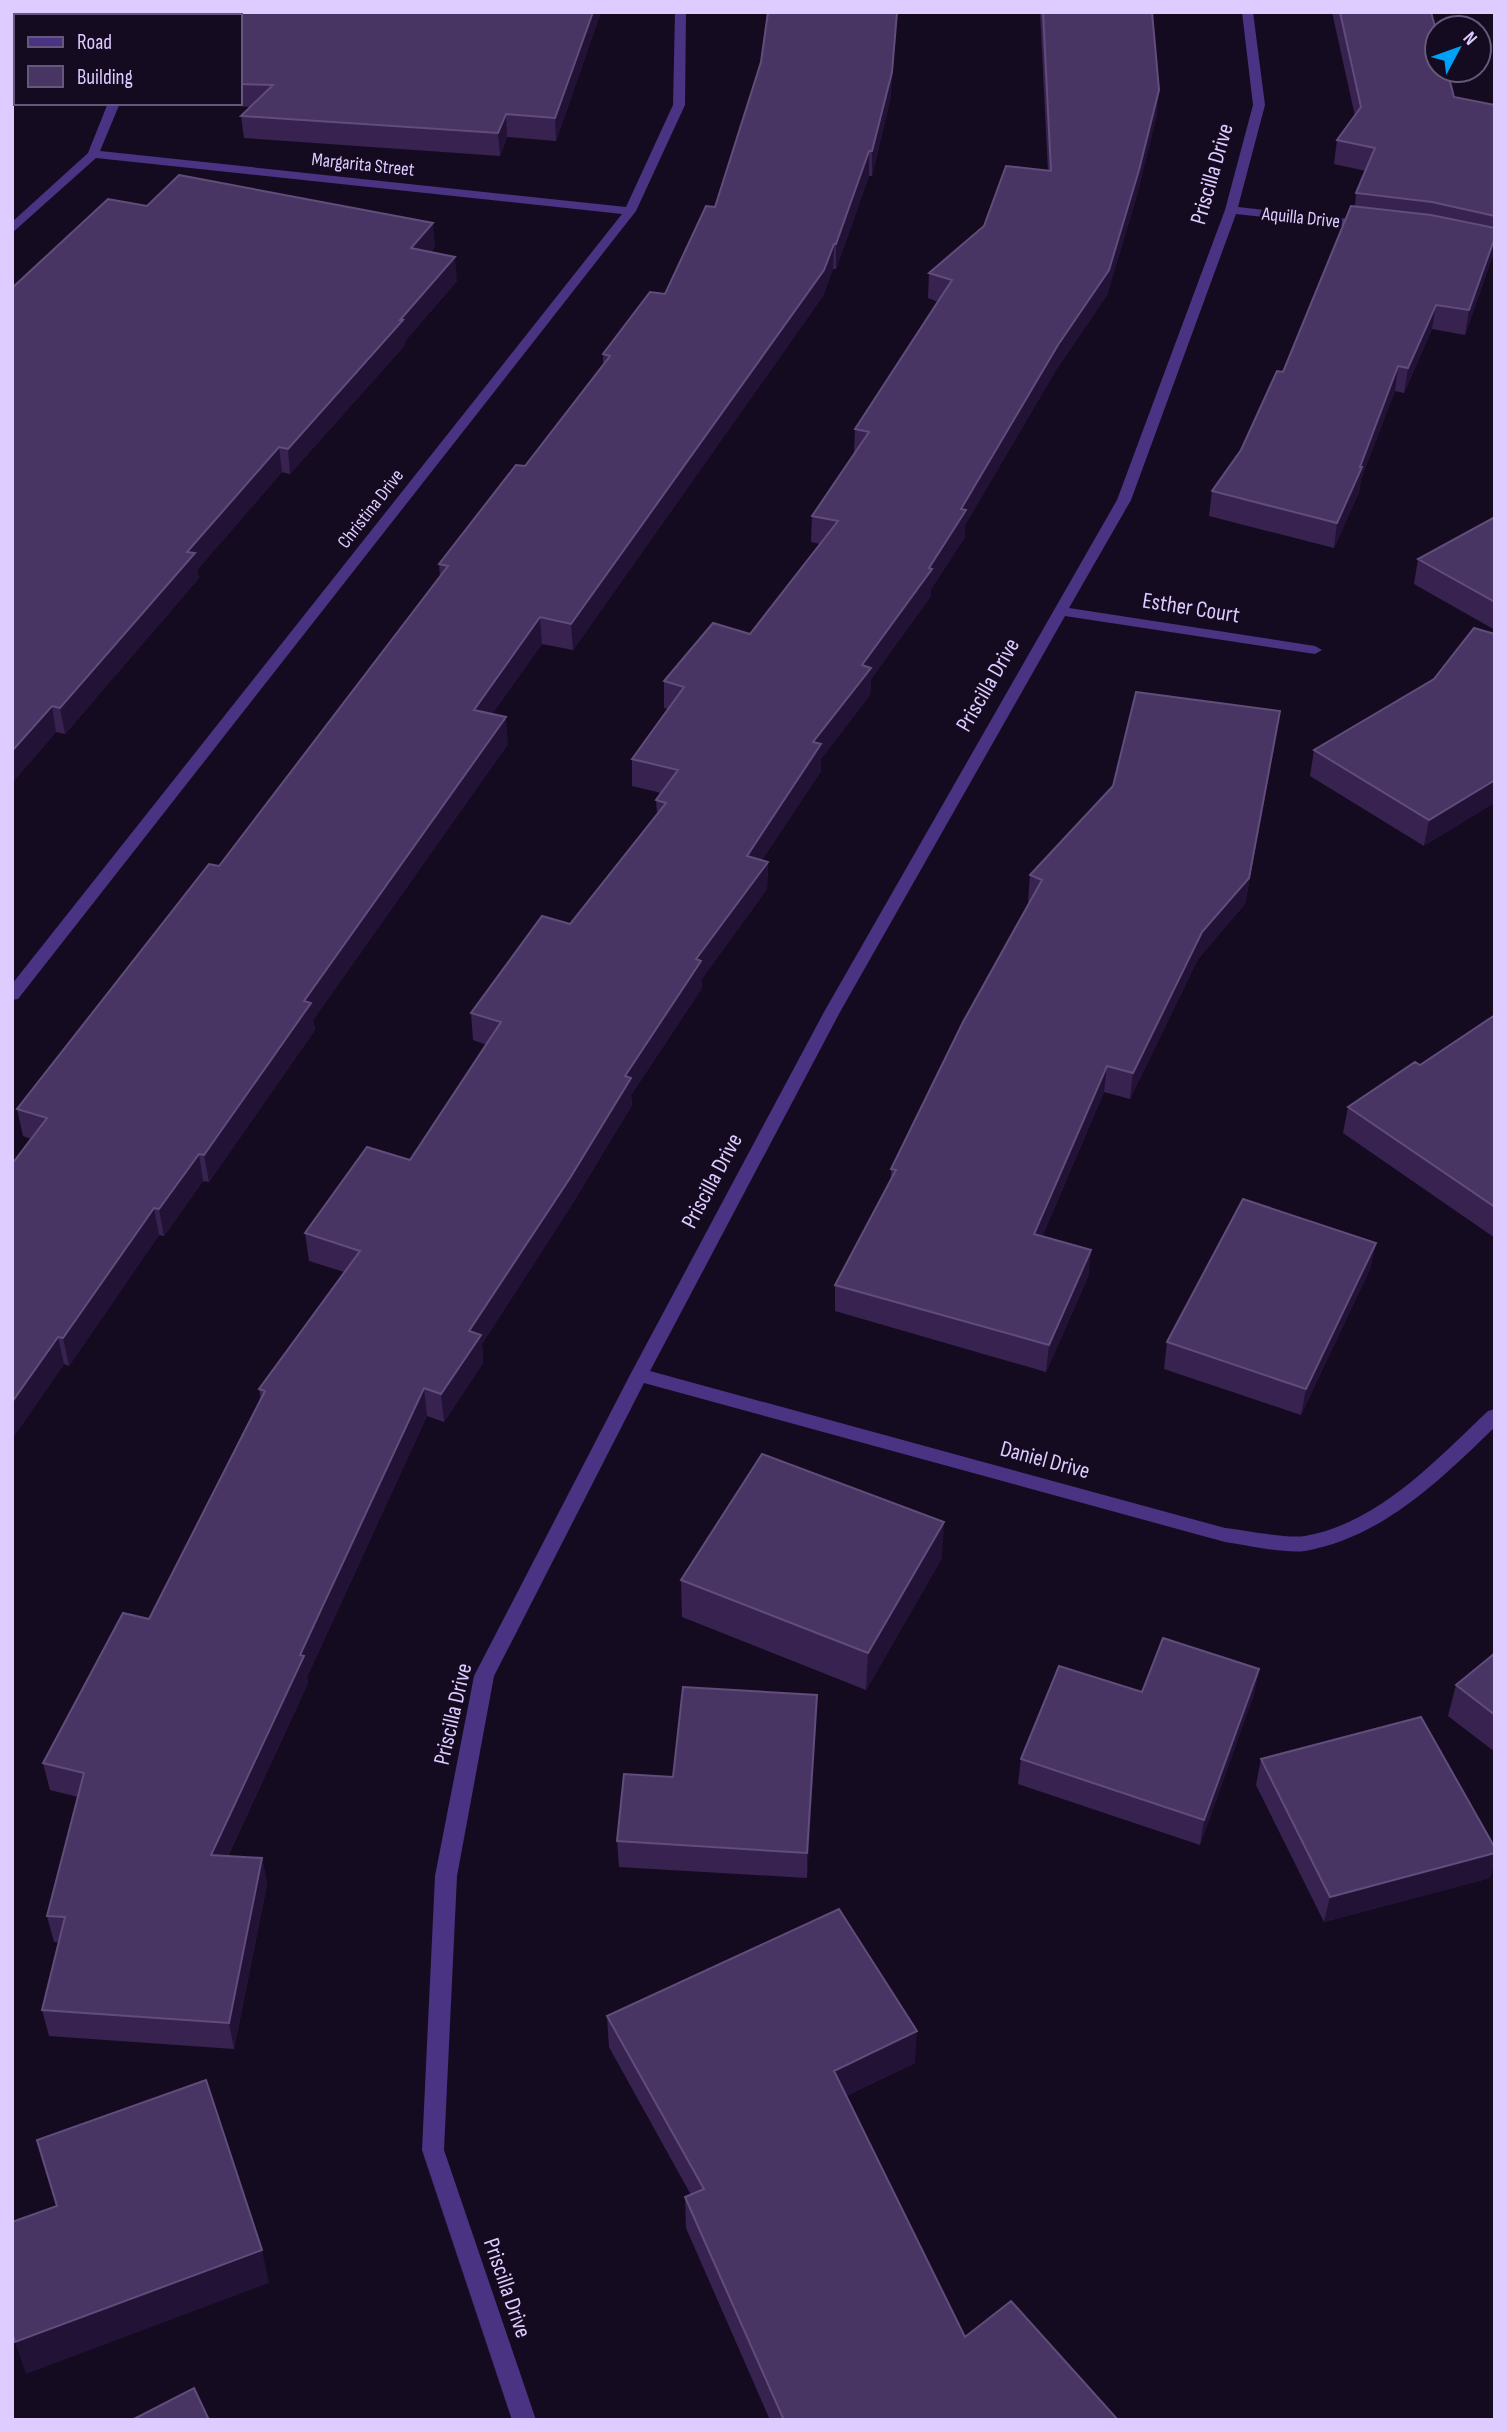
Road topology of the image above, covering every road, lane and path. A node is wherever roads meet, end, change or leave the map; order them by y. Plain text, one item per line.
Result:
1 (681, 12) edge
2 (1247, 12) edge
3 (113, 105) edge
4 (93, 154) junction
5 (1231, 210) junction
6 (630, 211) junction
7 (1376, 226) edge
8 (12, 229) edge
9 (1061, 611) junction
10 (1315, 650) dead end
11 (12, 995) edge
12 (639, 1375) junction
13 (1495, 1416) edge
14 (524, 2420) edge

1 - 6 street, Christina Drive
2 - 5 street, Priscilla Drive
3 - 4 street
4 - 6 street, Margarita Street
4 - 8 street
5 - 7 street, Aquilla Drive
5 - 9 street, Priscilla Drive
6 - 11 street, Christina Drive
9 - 10 street, Esther Court
9 - 12 street, Priscilla Drive
12 - 13 street, Daniel Drive
12 - 14 street, Priscilla Drive

